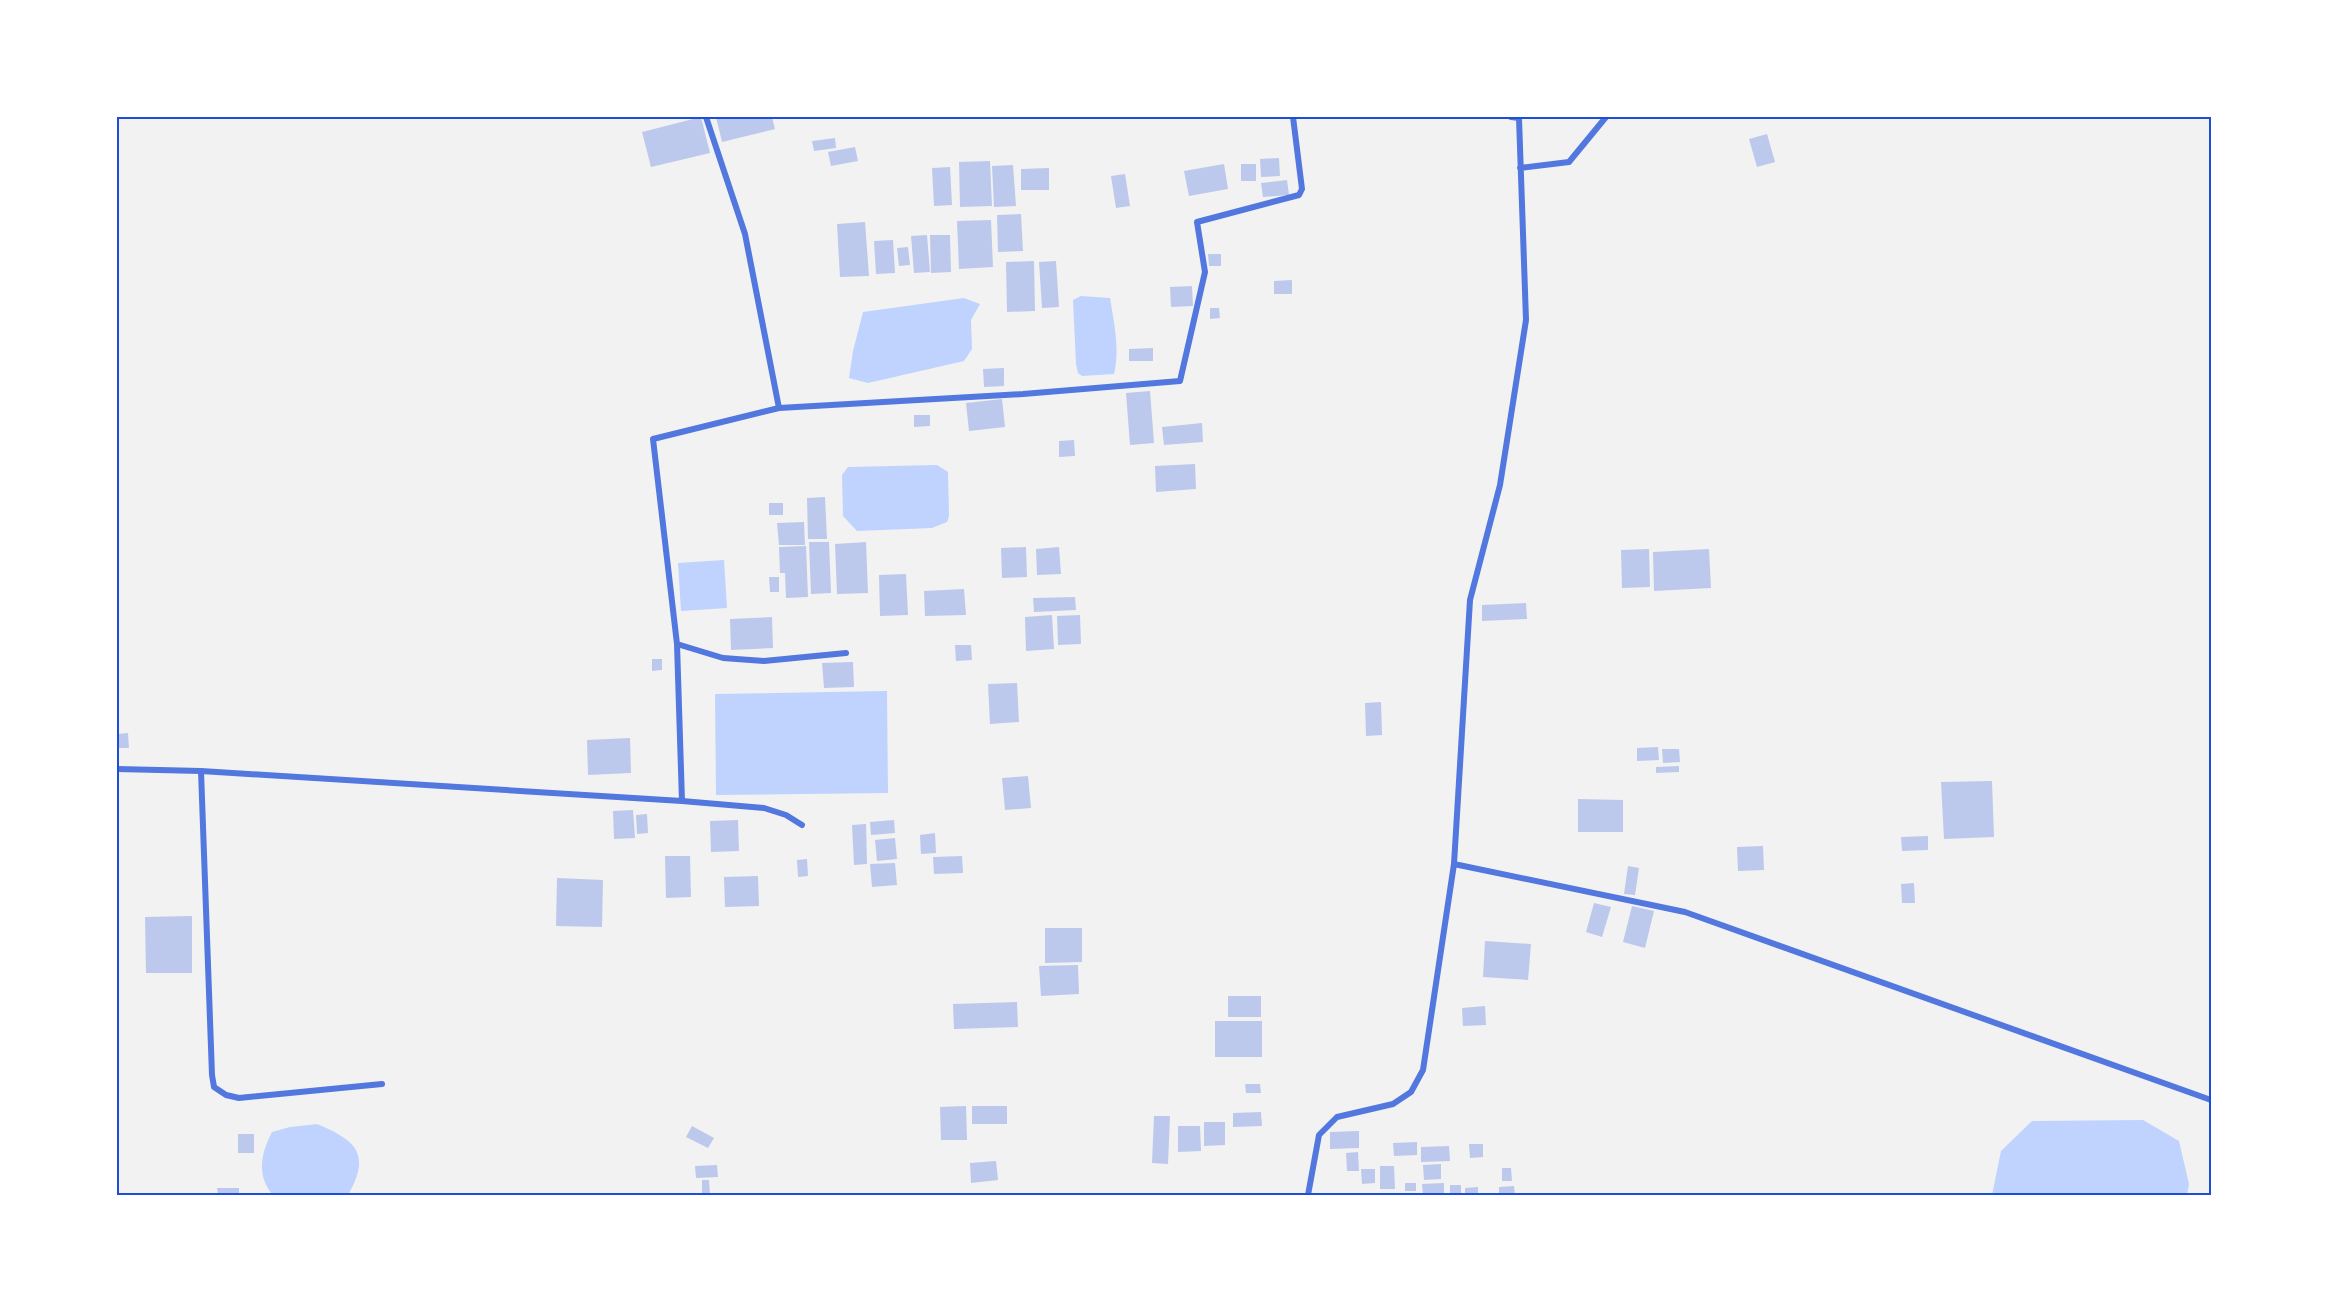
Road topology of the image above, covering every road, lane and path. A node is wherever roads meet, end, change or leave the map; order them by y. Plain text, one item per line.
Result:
1 (706, 117) edge
2 (1293, 117) edge
3 (1512, 117) edge
4 (1606, 117) edge
5 (1521, 168) junction
6 (779, 408) junction
7 (677, 644) junction
8 (846, 653) dead end
9 (117, 769) edge
10 (201, 771) junction
11 (682, 801) junction
12 (802, 825) dead end
13 (1454, 864) junction
14 (382, 1084) dead end
15 (2211, 1100) edge
16 (1308, 1195) edge

1 - 6 street
2 - 6 street
3 - 5 street
4 - 5 street
5 - 13 street
6 - 7 street
7 - 8 street
7 - 11 street
9 - 10 street
10 - 11 street
10 - 14 street
11 - 12 street
13 - 15 street
13 - 16 street

